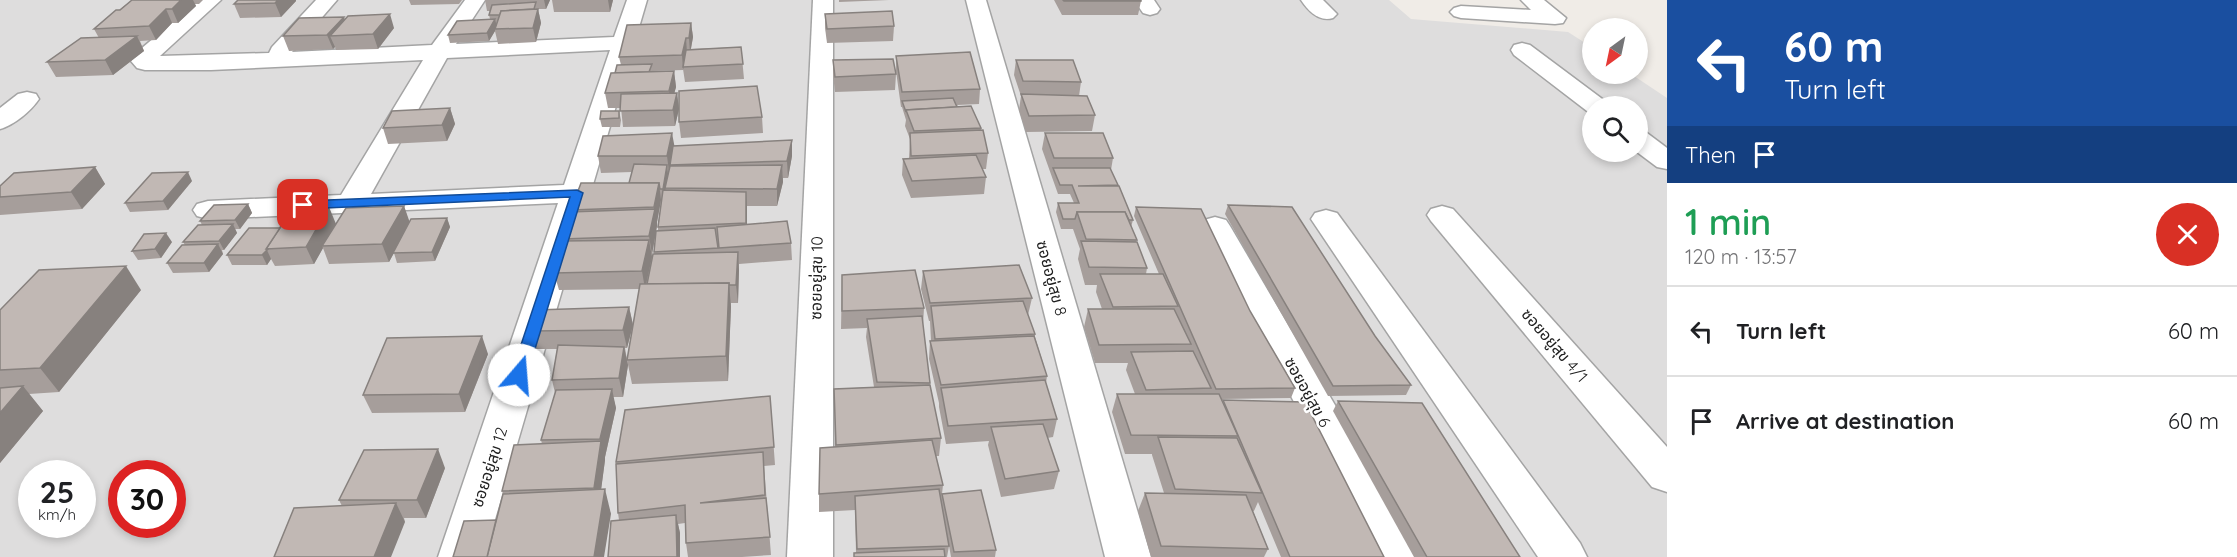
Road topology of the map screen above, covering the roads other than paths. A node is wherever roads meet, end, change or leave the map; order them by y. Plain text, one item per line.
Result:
1 (212, 0) edge
2 (327, 0) edge
3 (475, 0) edge
4 (637, 0) edge
5 (823, 0) edge
6 (976, 0) edge
7 (1531, 0) edge
8 (1461, 12) dead end
9 (625, 43) junction
10 (1522, 50) dead end
11 (440, 51) junction
12 (273, 60) junction
13 (1583, 96) edge
14 (27, 99) dead end
15 (0, 121) edge
16 (1648, 147) edge
17 (1667, 161) edge
18 (577, 193) junction
19 (351, 202) junction
20 (208, 210) edge
21 (1442, 215) dead end
22 (1326, 219) dead end
23 (1215, 226) dead end
24 (1667, 475) edge
25 (461, 557) edge
26 (810, 557) edge
27 (1128, 557) edge
28 (1401, 557) edge
29 (1564, 557) edge

1 - 12 street
2 - 12 street
3 - 11 street
4 - 9 street, ซอยอยู่สุข 12
5 - 26 street, ซอยอยู่สุข 10
6 - 27 street, ซอยอยู่สุข 8
7 - 8 street
9 - 11 street
9 - 18 street, ซอยอยู่สุข 12
10 - 13 street
11 - 12 street
11 - 19 street
14 - 15 street
16 - 17 street
18 - 19 street
18 - 25 street, ซอยอยู่สุข 12
19 - 20 street
21 - 24 street, ซอยอยู่สุข 4/1
22 - 29 street
23 - 28 street, ซอยอยู่สุข 6

